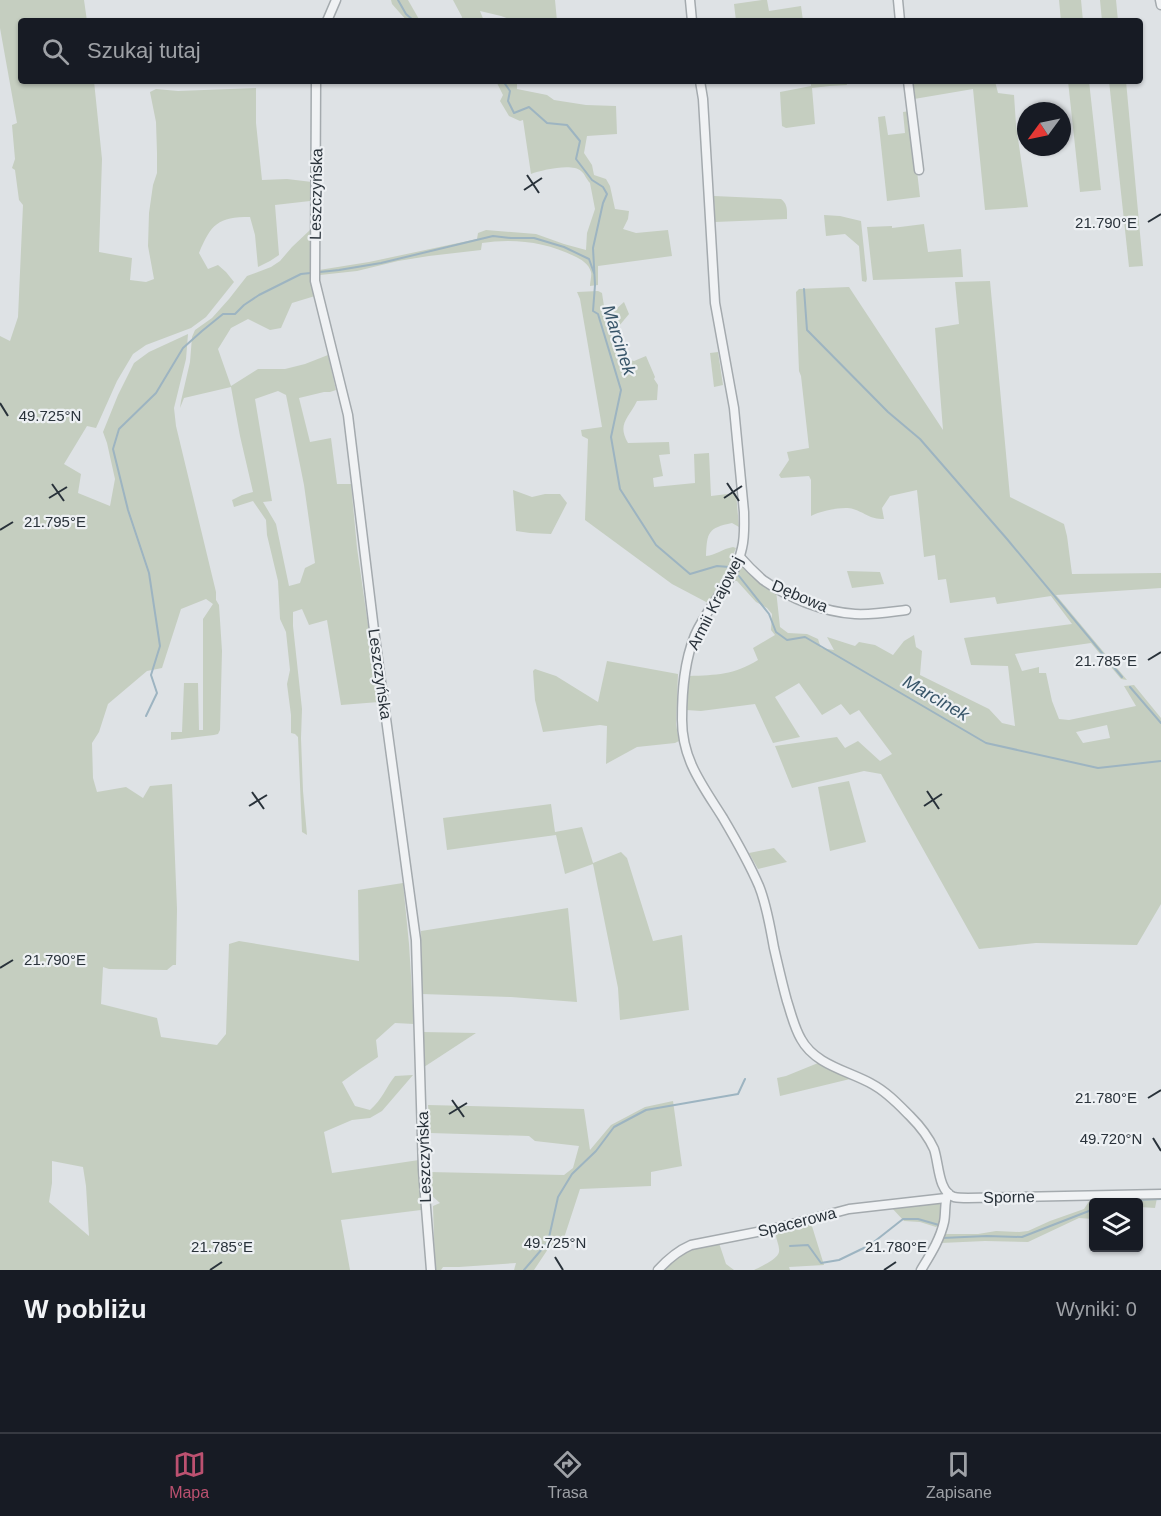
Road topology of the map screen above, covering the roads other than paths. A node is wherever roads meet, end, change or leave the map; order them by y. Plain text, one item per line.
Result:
1 (336, 0) edge
2 (690, 0) edge
3 (898, 0) edge
4 (1160, 0) edge
5 (1161, 5) edge
6 (328, 18) edge
7 (692, 18) edge
8 (900, 18) edge
9 (316, 84) edge
10 (700, 84) edge
11 (908, 84) edge
12 (919, 170) dead end
13 (740, 557) junction
14 (906, 610) dead end
15 (1161, 1194) edge
16 (947, 1196) junction
17 (431, 1270) edge
18 (658, 1270) edge
19 (921, 1270) edge

1 - 6 street
2 - 7 street
3 - 8 street
4 - 5 street
9 - 17 street, Leszczyńska
10 - 13 street, Armii Krajowej
11 - 12 street
13 - 14 street, Dębowa
13 - 16 street, Armii Krajowej
15 - 16 street, Sporne
16 - 18 street, Spacerowa
16 - 19 street

